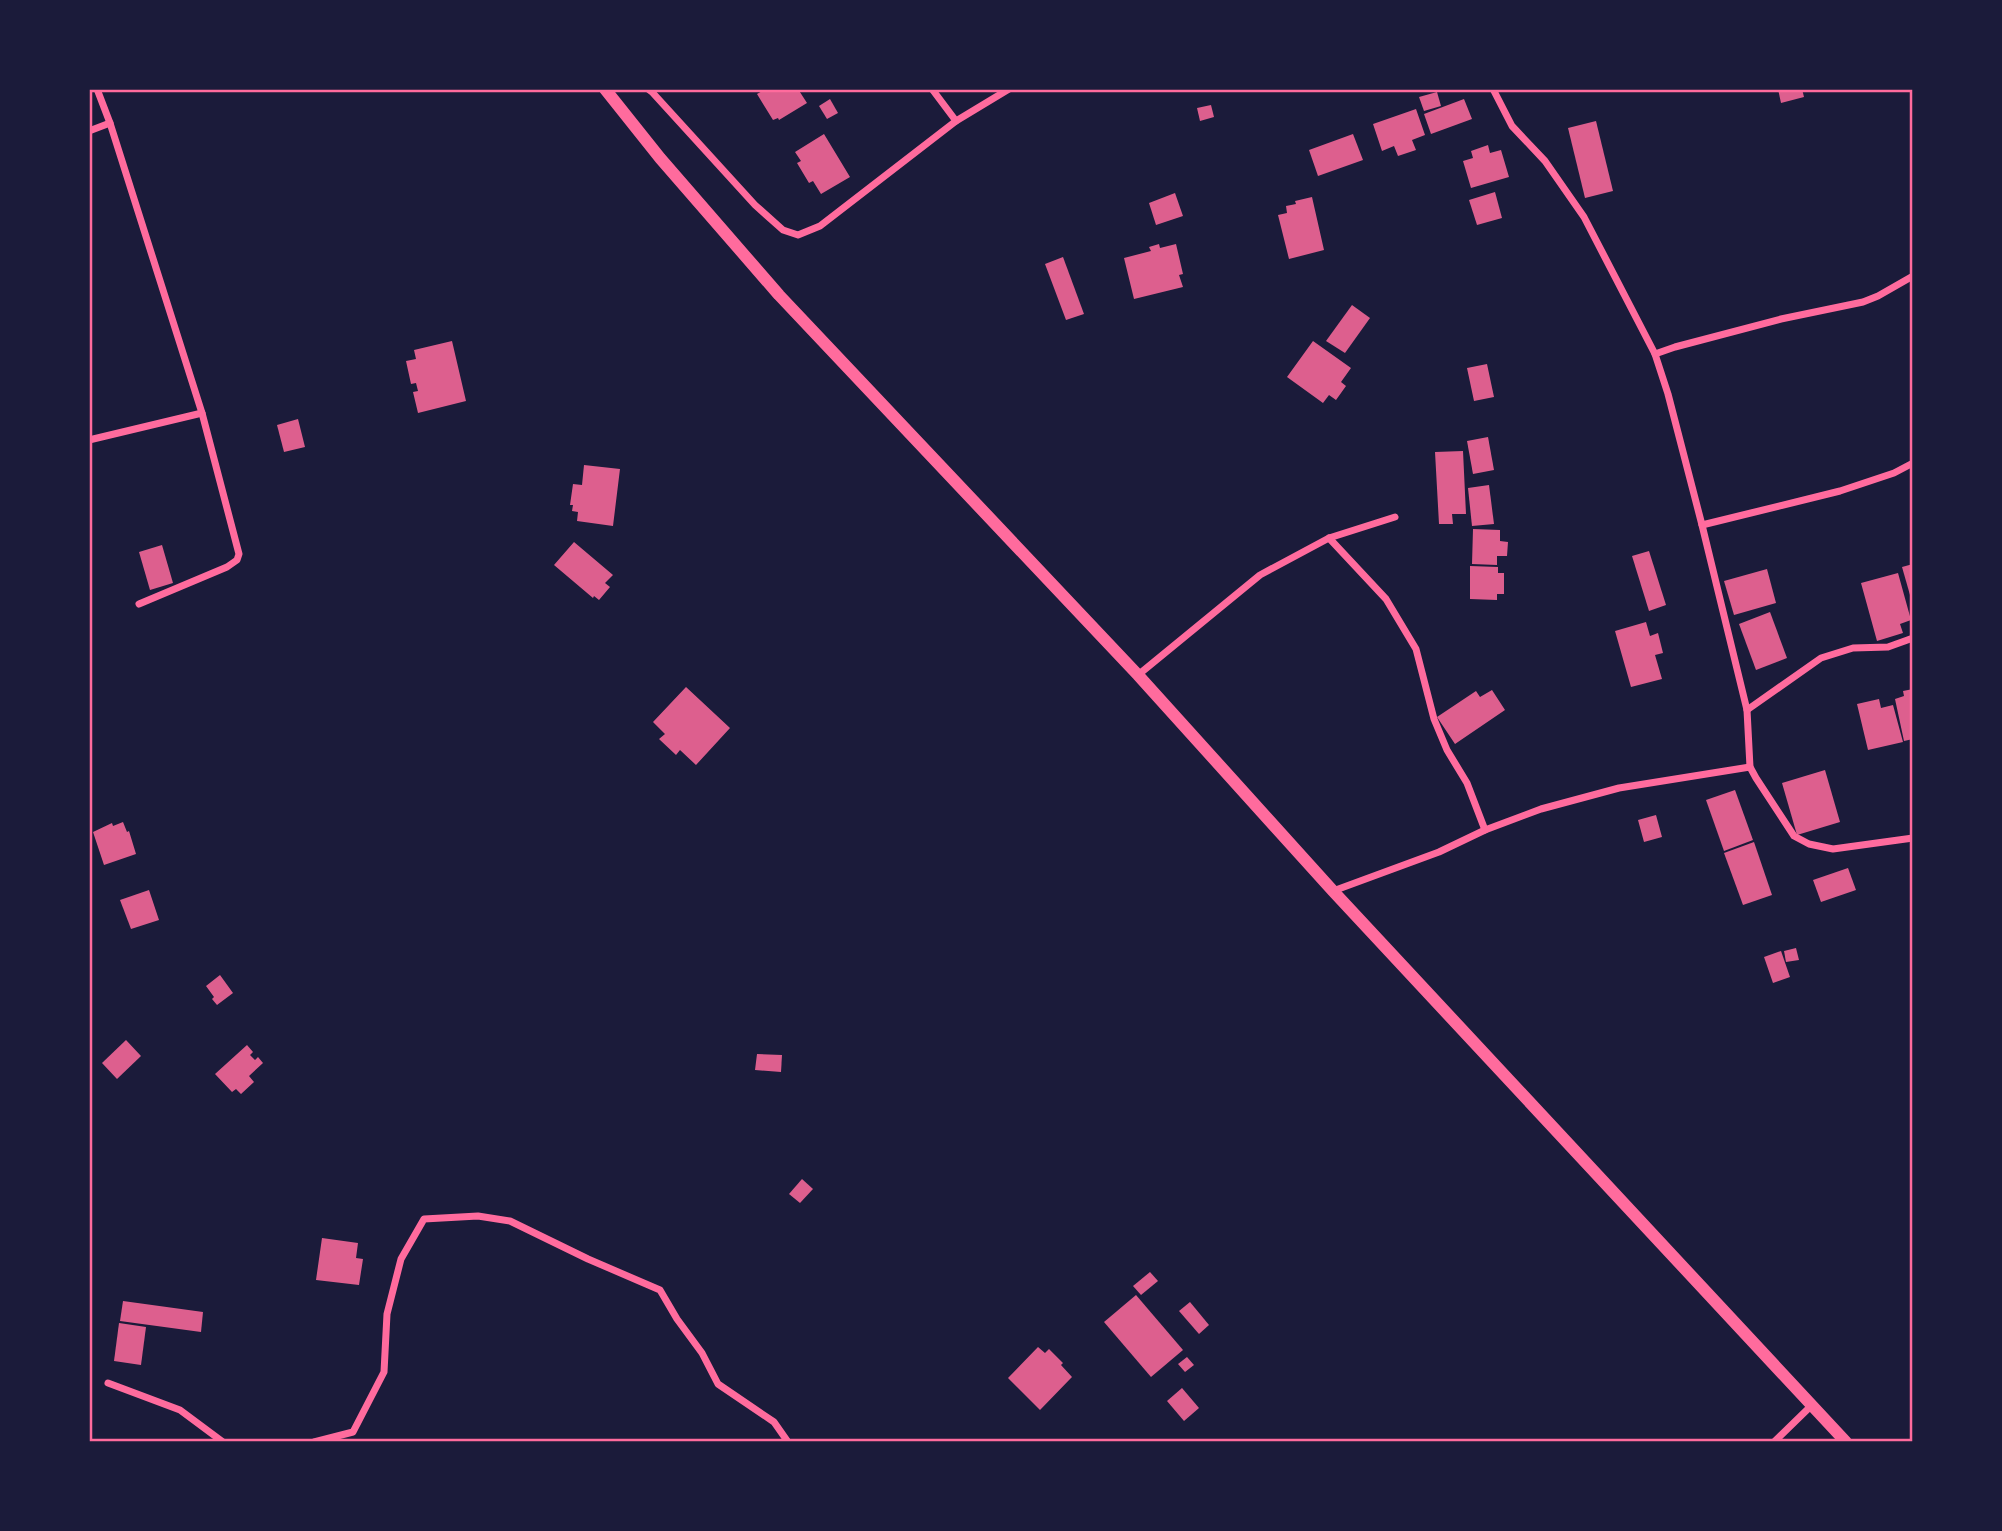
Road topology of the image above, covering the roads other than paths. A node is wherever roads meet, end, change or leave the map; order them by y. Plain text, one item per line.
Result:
1 (97, 89) edge
2 (605, 89) edge
3 (648, 89) edge
4 (932, 89) edge
5 (1009, 89) edge
6 (1493, 89) edge
7 (957, 121) junction
8 (110, 123) junction
9 (89, 131) edge
10 (1913, 276) edge
11 (1655, 354) junction
12 (202, 413) junction
13 (89, 440) edge
14 (1913, 463) edge
15 (1395, 517) dead end
16 (1702, 525) junction
17 (1329, 538) junction
18 (139, 604) dead end
19 (1913, 638) edge
20 (1138, 675) junction
21 (1748, 710) junction
22 (1750, 767) junction
23 (1485, 830) junction
24 (1913, 838) edge
25 (1333, 891) junction
26 (108, 1382) dead end
27 (1812, 1405) junction
28 (223, 1442) edge
29 (314, 1442) edge
30 (789, 1442) edge
31 (1774, 1442) edge
32 (1846, 1442) edge

1 - 8 street
2 - 20 main road
3 - 7 street
4 - 7 street
5 - 7 street
6 - 11 street
8 - 9 street
8 - 12 street
10 - 11 street
11 - 16 street
12 - 13 street
12 - 18 street
14 - 16 street
15 - 17 street
16 - 21 street
17 - 20 street
17 - 23 street
19 - 21 street
20 - 25 main road
21 - 22 street
22 - 23 street
22 - 24 street
23 - 25 street
25 - 27 main road
26 - 28 street
27 - 31 street
27 - 32 main road
29 - 30 street

